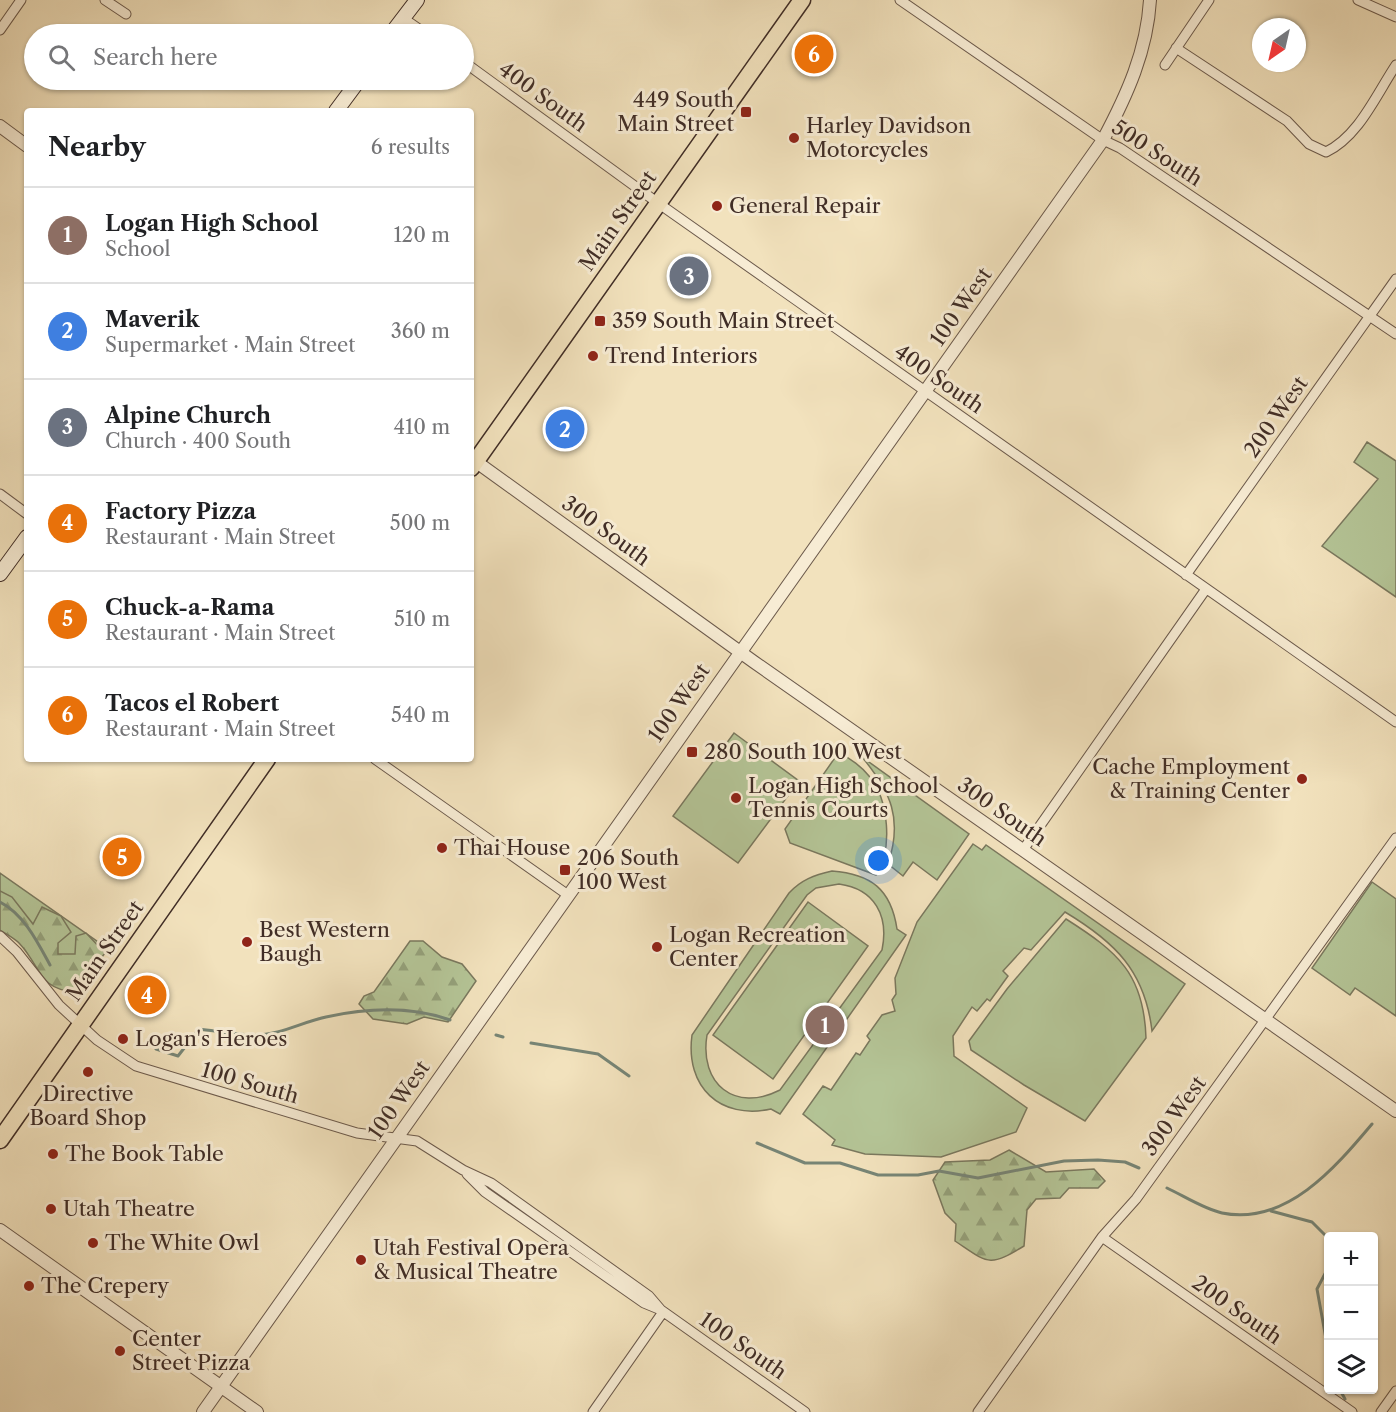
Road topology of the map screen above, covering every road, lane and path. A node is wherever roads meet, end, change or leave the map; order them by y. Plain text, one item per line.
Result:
1 (21, 0) edge
2 (105, 0) edge
3 (417, 0) edge
4 (802, 0) edge
5 (900, 0) edge
6 (1150, 0) edge
7 (1209, 0) edge
8 (1358, 0) edge
9 (126, 14) dead end
10 (1396, 17) edge
11 (403, 18) junction
12 (398, 24) edge
13 (412, 24) edge
14 (0, 30) edge
15 (1176, 48) junction
16 (1165, 65) dead end
17 (1396, 65) edge
18 (474, 69) edge
19 (352, 90) edge
20 (338, 108) edge
21 (0, 126) edge
22 (1103, 140) junction
23 (24, 144) edge
24 (658, 203) junction
25 (1396, 279) edge
26 (1370, 316) junction
27 (1396, 334) edge
28 (924, 391) junction
29 (474, 460) edge
30 (474, 464) edge
31 (0, 494) edge
32 (24, 511) edge
33 (24, 541) edge
34 (0, 574) edge
35 (1186, 575) junction
36 (1206, 589) junction
37 (739, 651) junction
38 (1396, 722) edge
39 (265, 762) edge
40 (379, 762) edge
41 (1396, 838) edge
42 (1023, 850) junction
43 (568, 895) junction
44 (0, 936) edge
45 (1266, 1020) junction
46 (80, 1026) junction
47 (1396, 1111) edge
48 (396, 1139) junction
49 (0, 1140) edge
50 (0, 1230) edge
51 (1102, 1238) junction
52 (662, 1311) junction
53 (221, 1387) junction
54 (1396, 1391) edge
55 (203, 1412) edge
56 (256, 1412) edge
57 (593, 1412) edge
58 (805, 1412) edge
59 (978, 1412) edge
60 (1352, 1412) edge
61 (1381, 1412) edge

1 - 14 street
2 - 9 street
3 - 11 main road
4 - 24 highway, Main Street
5 - 22 street, 500 South
6 - 22 street, 100 West
7 - 15 street
8 - 10 street
11 - 12 main road
11 - 13 street
15 - 16 street
15 - 17 street
18 - 24 street, 400 South
19 - 20 main road
21 - 23 street
22 - 26 street, 500 South
22 - 28 street, 100 West
24 - 28 street, 400 South
24 - 29 highway, Main Street
25 - 26 street, 200 West
26 - 27 street, 500 South
26 - 35 street, 200 West
28 - 35 street, 400 South
28 - 37 street, 100 West
30 - 37 street, 300 South
31 - 32 street
33 - 34 main road
35 - 36 street, 400 South
36 - 38 street, 400 South
36 - 42 street
37 - 42 street, 300 South
37 - 43 street, 100 West
39 - 46 highway, Main Street
40 - 43 street
41 - 45 street, 300 West
42 - 45 street, 300 South
43 - 48 street, 100 West
44 - 46 street, 100 South
45 - 47 street, 300 South
45 - 51 street, 300 West
46 - 48 street, 100 South
46 - 49 highway, Main Street
48 - 52 street, 100 South
48 - 53 street, 100 West
50 - 53 street
51 - 59 street, 300 West
51 - 60 street, 200 South
52 - 57 street
52 - 58 street, 100 South
53 - 55 street, 100 West
53 - 56 street
54 - 61 street

